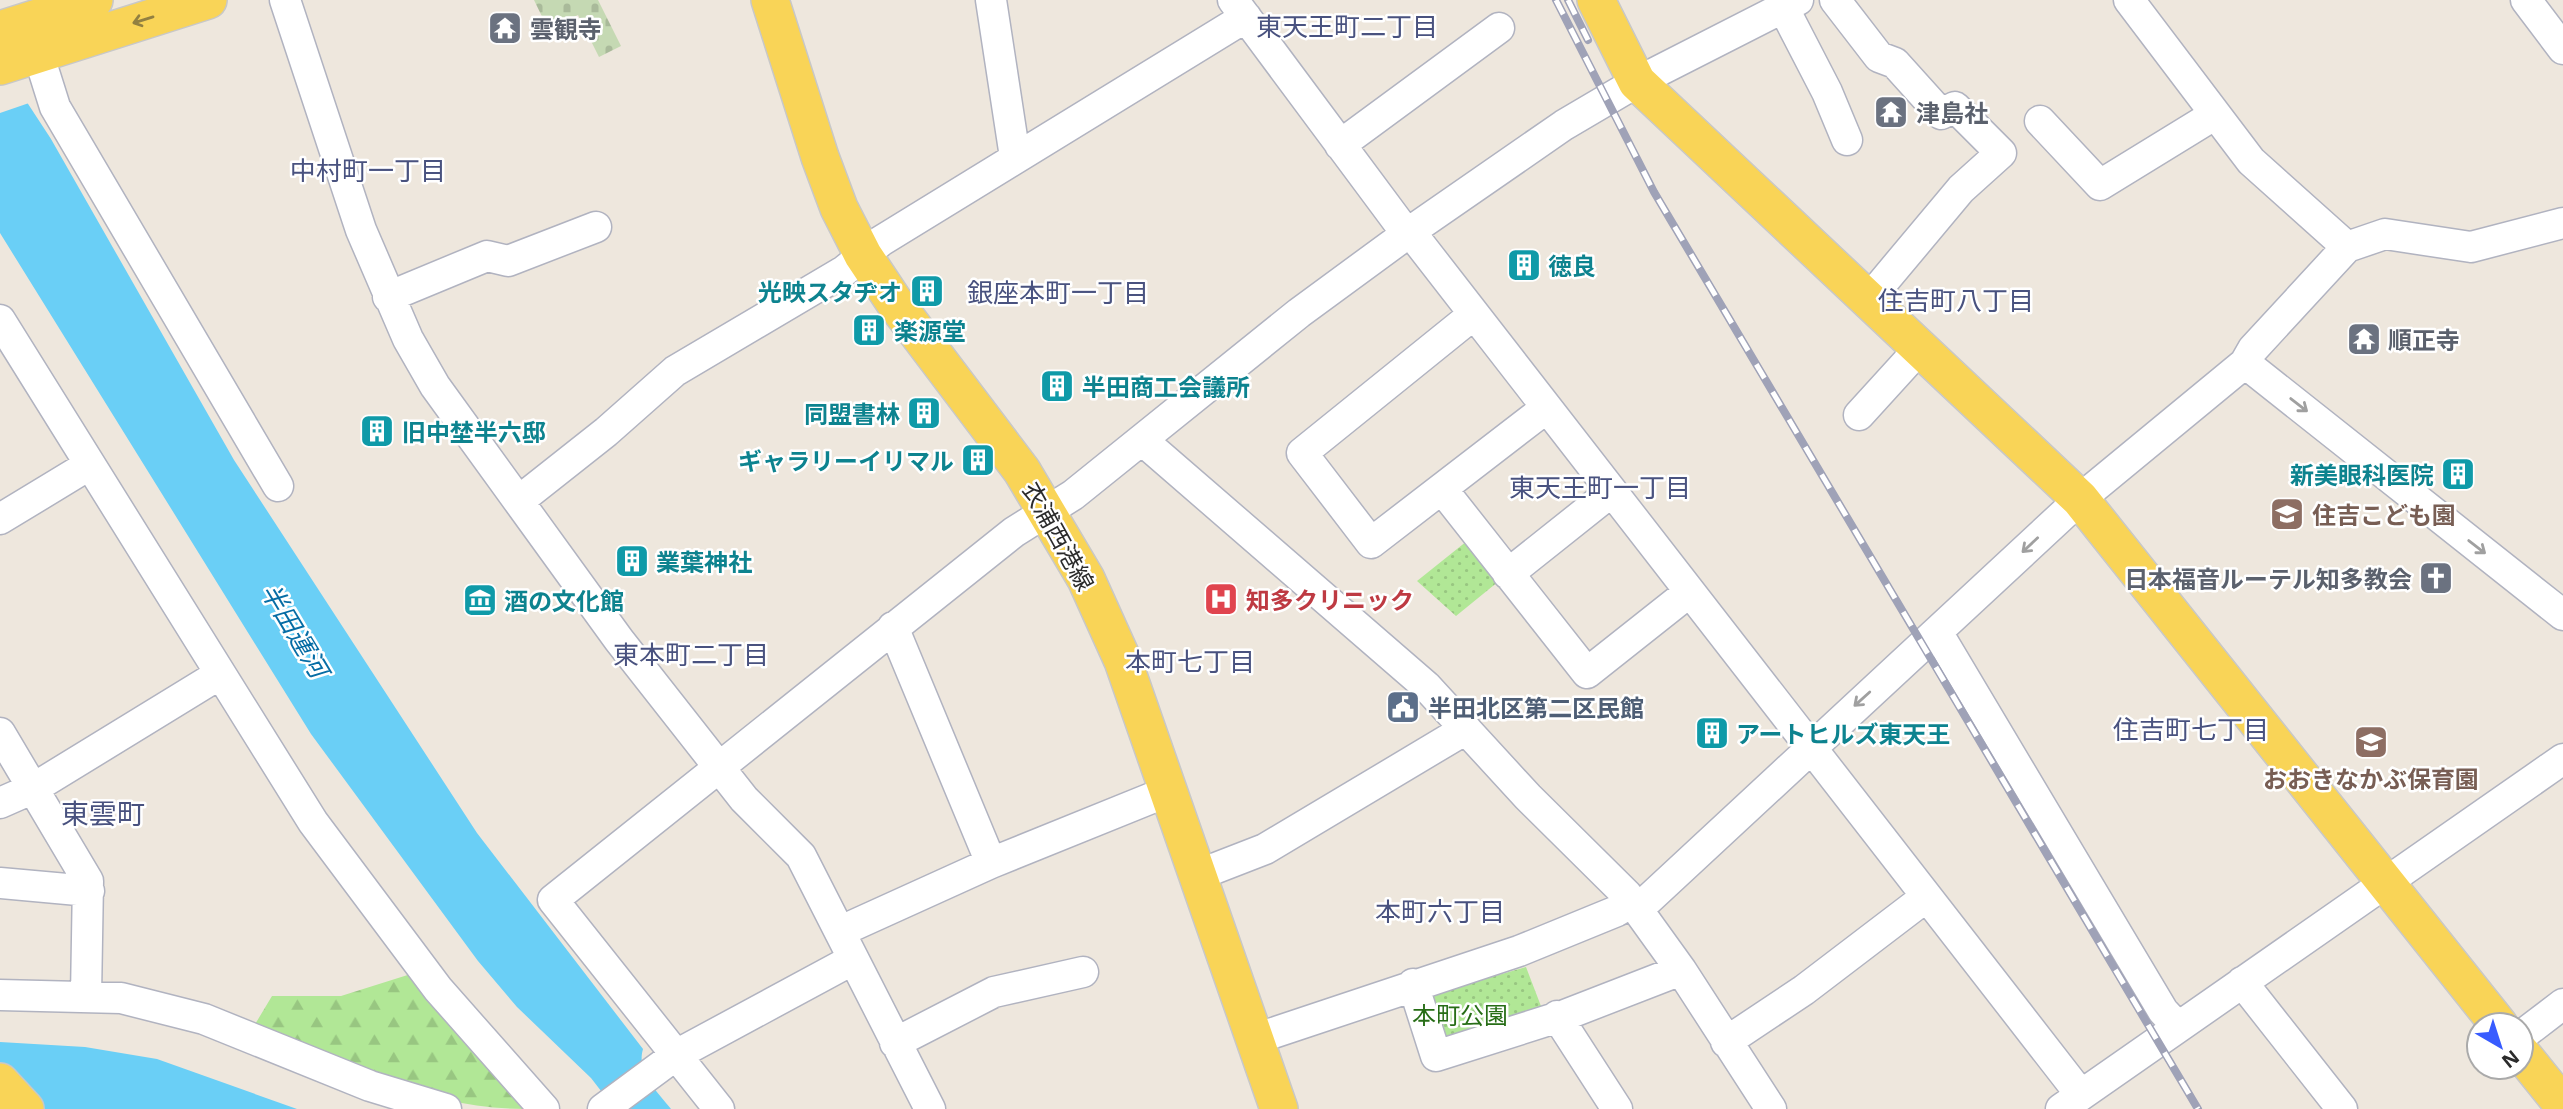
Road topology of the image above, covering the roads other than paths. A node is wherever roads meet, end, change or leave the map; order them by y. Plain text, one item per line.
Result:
1 (94, 0) edge
2 (208, 0) edge
3 (285, 0) edge
4 (770, 0) edge
5 (991, 0) edge
6 (1596, 0) edge
7 (1835, 0) edge
8 (2129, 0) edge
9 (2526, 0) edge
10 (1790, 4) edge
11 (1239, 9) edge
12 (1499, 28) dead end
13 (12, 47) edge
14 (2563, 49) edge
15 (1637, 82) junction
16 (2214, 115) junction
17 (2040, 121) dead end
18 (1847, 140) dead end
19 (1340, 145) junction
20 (1015, 157) junction
21 (2563, 223) edge
22 (596, 227) dead end
23 (1408, 233) junction
24 (2347, 247) junction
25 (863, 255) junction
26 (388, 297) junction
27 (1868, 299) junction
28 (1473, 316) junction
29 (0, 320) edge
30 (1920, 348) junction
31 (2245, 363) junction
32 (1545, 409) junction
33 (1859, 415) dead end
34 (1142, 440) junction
35 (89, 465) junction
36 (278, 486) dead end
37 (1442, 489) junction
38 (1611, 492) junction
39 (2080, 499) junction
40 (520, 500) junction
41 (1048, 510) junction
42 (0, 519) edge
43 (1508, 573) junction
44 (1688, 593) junction
45 (2562, 612) edge
46 (893, 627) junction
47 (1937, 632) junction
48 (220, 674) junction
49 (1466, 729) junction
50 (0, 733) edge
51 (1810, 747) junction
52 (717, 767) junction
53 (2560, 771) edge
54 (34, 788) junction
55 (1169, 791) junction
56 (0, 803) edge
57 (991, 863) junction
58 (1198, 875) junction
59 (2385, 882) junction
60 (0, 883) edge
61 (89, 891) junction
62 (1926, 897) junction
63 (1634, 906) junction
64 (841, 931) junction
65 (852, 960) junction
66 (1681, 970) junction
67 (1083, 972) dead end
68 (2242, 982) junction
69 (1413, 984) junction
70 (0, 995) edge
71 (86, 996) junction
72 (2563, 1004) edge
73 (2488, 1011) edge
74 (1557, 1016) junction
75 (2535, 1025) edge
76 (2177, 1027) junction
77 (1255, 1038) junction
78 (1726, 1042) junction
79 (894, 1044) junction
80 (665, 1062) junction
81 (2535, 1070) edge
82 (0, 1082) edge
83 (2071, 1102) edge
84 (2563, 1105) edge
85 (25, 1109) edge
86 (446, 1109) edge
87 (544, 1109) edge
88 (603, 1109) edge
89 (719, 1109) edge
90 (930, 1109) edge
91 (1279, 1109) edge
92 (1617, 1109) edge
93 (1771, 1109) edge
94 (2342, 1109) edge

1 - 13 main road
2 -> 13 main road
3 - 26 street
4 - 25 main road, 衣浦西港線
5 - 20 street
6 - 15 main road
7 - 27 street
8 - 16 street
9 - 14 street
10 - 15 street
10 - 18 street
11 - 19 street
11 - 20 street
12 - 19 street
13 - 36 street
15 - 23 street
15 - 27 main road
16 - 17 street
16 - 24 street
19 - 23 street
20 - 25 street
21 - 24 street
22 - 26 street
23 - 28 street
23 - 34 street
24 - 31 street
25 - 40 street
25 - 41 main road, 衣浦西港線
26 - 40 street
27 - 30 main road
28 - 32 street
28 - 37 street
29 - 35 street
30 - 33 street
30 - 39 main road
31 - 39 street
31 -> 45 street
32 - 37 street
32 - 38 street
34 - 41 street
34 - 49 street
35 - 42 street
35 - 48 street
37 - 43 street
38 - 43 street
38 - 44 street
39 -> 47 street
39 - 59 main road
40 - 52 street
41 - 46 street
41 - 55 main road, 衣浦西港線
43 - 44 street
44 - 51 street
46 - 52 street
46 - 57 street
47 -> 51 street
47 - 76 street
48 - 54 street
48 - 87 street
49 - 58 street
49 - 63 street
50 - 54 street
51 - 62 street
51 - 63 street
52 - 64 street
52 - 80 street
53 - 59 street
54 - 56 street
54 - 61 street
55 - 57 street
55 - 58 main road, 衣浦西港線
57 - 64 street
58 - 77 main road, 衣浦西港線
59 - 68 street
59 - 73 main road
60 - 61 street
61 - 71 street
62 - 78 street
62 - 83 street
63 - 66 street
63 - 69 street
64 - 65 street
65 - 79 street
65 - 80 street
66 - 74 street
66 - 78 street
67 - 79 street
68 - 76 street
68 - 94 street
69 - 74 street
69 - 77 street
70 - 71 street
71 - 86 street
72 - 75 street
74 - 92 street
76 - 83 street
77 - 91 main road, 衣浦西港線
78 - 93 street
79 - 90 street
80 - 88 street
80 - 89 street
81 - 84 main road
82 - 85 main road

